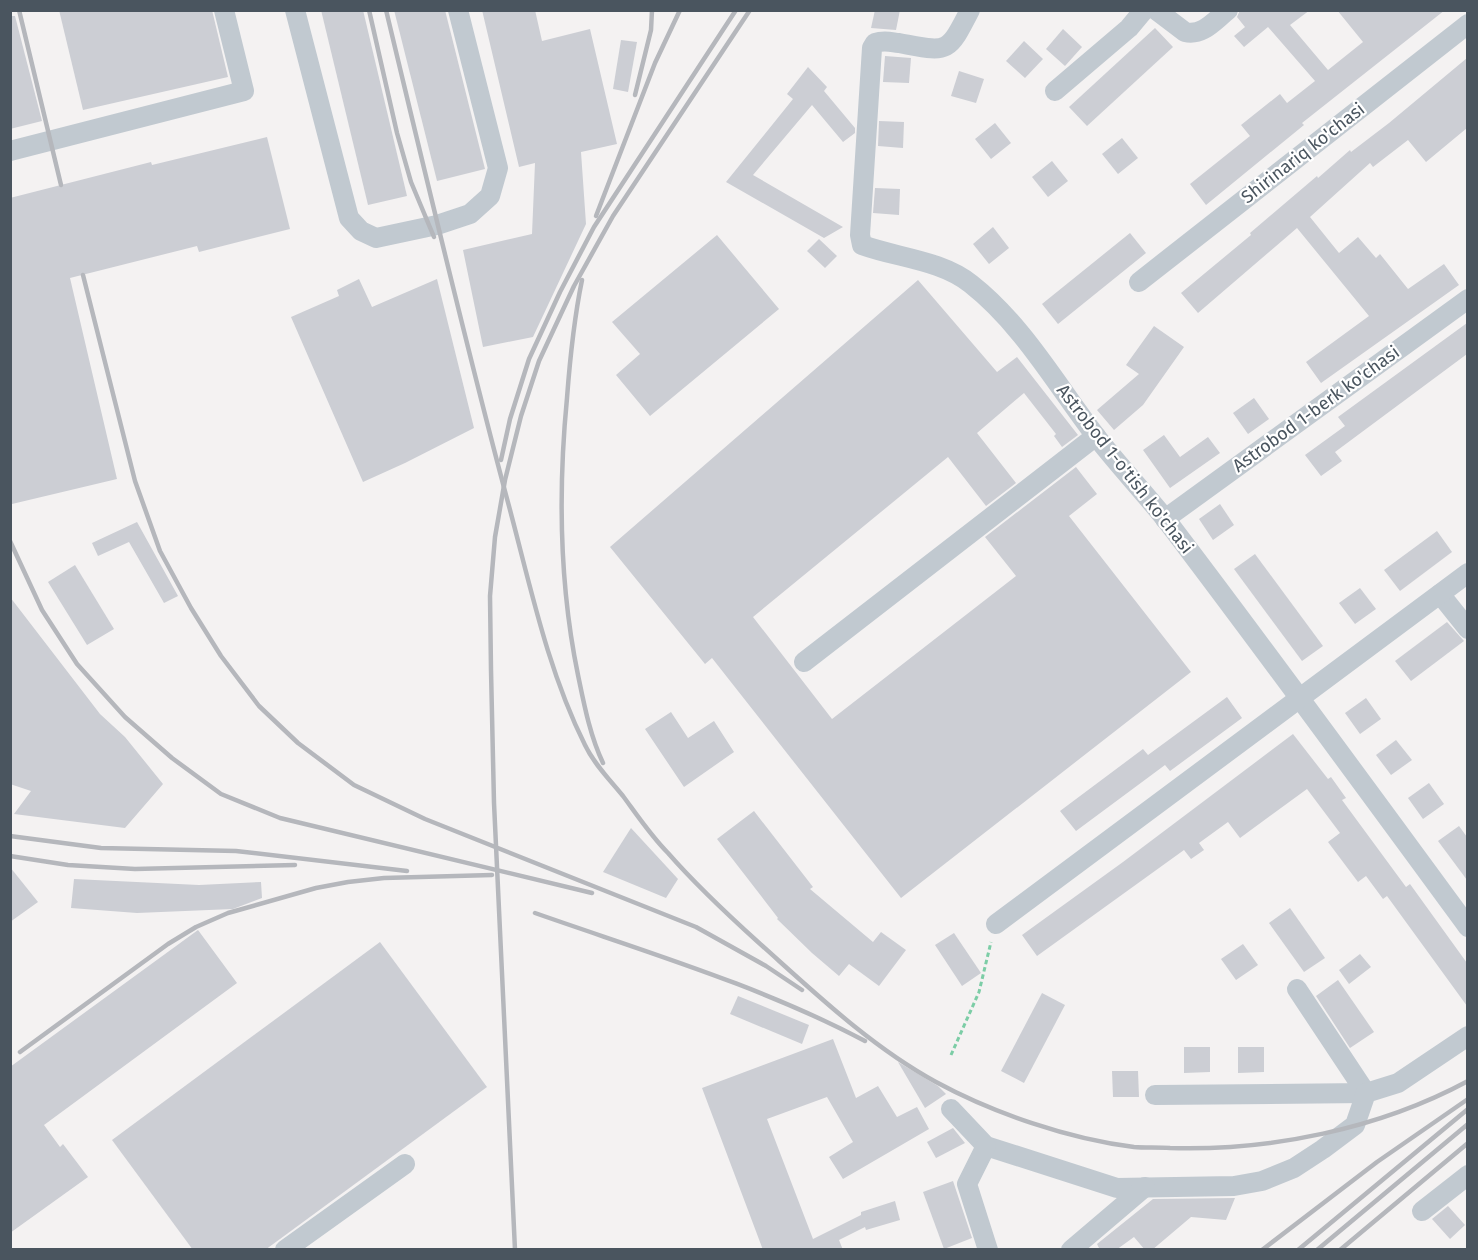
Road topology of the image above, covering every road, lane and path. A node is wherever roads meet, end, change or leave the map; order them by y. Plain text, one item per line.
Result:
1 (224, 10) edge
2 (295, 10) edge
3 (458, 10) edge
4 (970, 10) edge
5 (1144, 10) edge
6 (1156, 10) edge
7 (1228, 10) edge
8 (1467, 24) edge
9 (1055, 91) dead end
10 (10, 151) edge
11 (1139, 282) dead end
12 (1467, 299) edge
13 (1095, 436) junction
14 (1165, 519) junction
15 (1467, 573) edge
16 (1440, 594) junction
17 (1467, 629) edge
18 (804, 662) dead end
19 (1300, 697) junction
20 (996, 924) joint
21 (1467, 927) edge
22 (1297, 989) dead end
23 (1467, 1036) edge
24 (951, 1056) dead end
25 (1366, 1093) junction
26 (1155, 1095) dead end
27 (951, 1109) dead end
28 (986, 1146) junction
29 (405, 1164) dead end
30 (1467, 1175) edge
31 (1146, 1187) junction
32 (1422, 1211) dead end
33 (285, 1250) edge
34 (988, 1250) edge
35 (1071, 1250) edge

1 - 10 street
2 - 3 street
4 - 13 street, Astrobod 1-o'tish ko'chasi
5 - 9 street
6 - 7 street
8 - 11 street, Shirinariq ko'chasi
12 - 14 street, Astrobod 1-berk ko'chasi
13 - 14 street, Astrobod 1-o'tish ko'chasi
13 - 18 street
14 - 19 street, Astrobod 1-o'tish ko'chasi
15 - 16 street
16 - 17 street
16 - 19 street
19 - 20 street
19 - 21 street, Astrobod 1-o'tish ko'chasi
20 - 24 path
22 - 25 street
23 - 25 street
25 - 26 street
25 - 31 street
27 - 28 street
28 - 31 street
28 - 34 street
29 - 33 street
30 - 32 street
31 - 35 street

